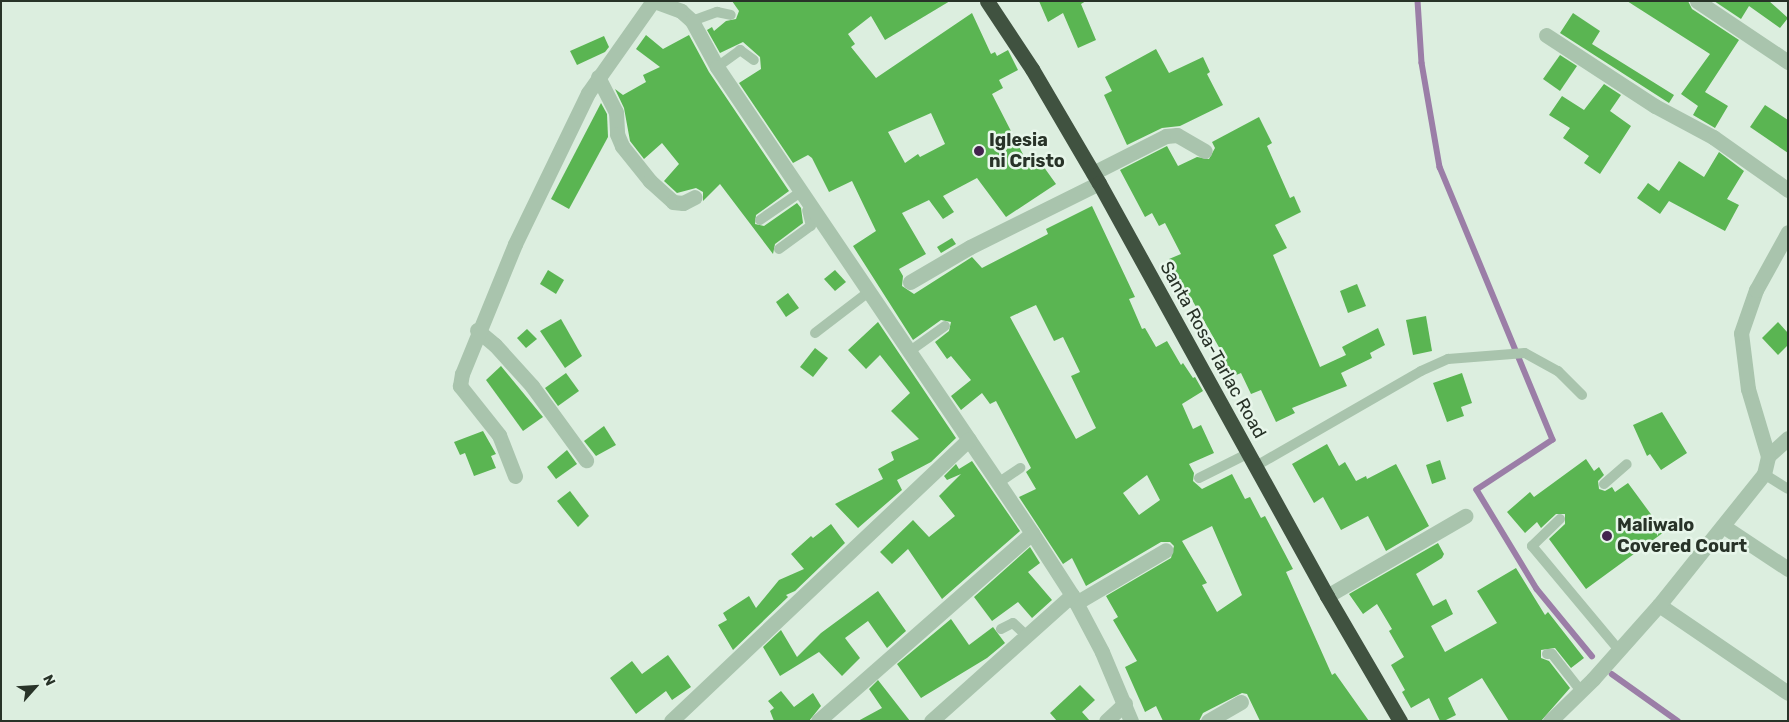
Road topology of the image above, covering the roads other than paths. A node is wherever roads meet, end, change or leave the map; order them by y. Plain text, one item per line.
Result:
1 (654, 1) edge
2 (987, 1) edge
3 (1697, 1) edge
4 (732, 15) dead end
5 (692, 21) junction
6 (1546, 34) dead end
7 (754, 60) dead end
8 (1788, 62) edge
9 (717, 67) junction
10 (598, 77) junction
11 (1205, 151) dead end
12 (1096, 178) junction
13 (1788, 190) edge
14 (802, 191) junction
15 (695, 197) dead end
16 (812, 206) junction
17 (760, 220) dead end
18 (1788, 232) edge
19 (779, 249) dead end
20 (910, 282) dead end
21 (870, 291) junction
22 (945, 326) dead end
23 (477, 330) junction
24 (814, 333) dead end
25 (910, 350) junction
26 (1582, 396) dead end
27 (1788, 438) edge
28 (969, 439) junction
29 (1248, 453) junction
30 (1768, 456) junction
31 (586, 460) dead end
32 (1627, 464) dead end
33 (1256, 466) junction
34 (1020, 468) dead end
35 (1764, 474) junction
36 (515, 476) dead end
37 (1199, 478) dead end
38 (998, 483) junction
39 (1604, 484) dead end
40 (1788, 489) edge
41 (1465, 516) dead end
42 (1560, 519) dead end
43 (1723, 526) junction
44 (1032, 533) junction
45 (1166, 550) dead end
46 (1788, 568) edge
47 (1327, 596) junction
48 (1074, 599) junction
49 (1659, 605) junction
50 (1001, 629) dead end
51 (1027, 636) junction
52 (1619, 650) junction
53 (1547, 654) dead end
54 (1580, 691) junction
55 (1788, 693) edge
56 (1240, 702) dead end
57 (1125, 704) junction
58 (670, 721) edge
59 (818, 721) edge
60 (931, 721) edge
61 (1106, 721) edge
62 (1130, 721) edge
63 (1208, 721) edge
64 (1400, 721) edge
65 (1550, 721) edge

1 - 5 street
1 - 10 street
2 - 12 highway, Santa Rosa-Tarlac Road
3 - 8 street
4 - 5 lane
5 - 9 street
6 - 13 street
7 - 9 lane
9 - 14 street
10 - 15 street
10 - 23 street
11 - 12 street
12 - 20 street
12 - 29 highway, Santa Rosa-Tarlac Road
14 - 16 street
14 - 17 lane
16 - 19 lane
16 - 21 street
18 - 30 street
21 - 24 lane
21 - 25 street
22 - 25 lane
23 - 31 street
23 - 36 street
25 - 28 street
26 - 33 lane
27 - 30 street
28 - 38 street
28 - 58 street
29 - 33 highway, Santa Rosa-Tarlac Road
29 - 37 lane
30 - 35 street
32 - 39 lane
33 - 47 highway, Santa Rosa-Tarlac Road
34 - 38 lane
35 - 40 lane
35 - 43 street
38 - 44 street
41 - 47 street
42 - 52 lane
43 - 46 street
43 - 49 street
44 - 48 street
44 - 59 street
45 - 48 street
47 - 64 highway, Santa Rosa-Tarlac Road
48 - 51 street
48 - 57 street
49 - 52 street
49 - 55 street
50 - 51 lane
51 - 60 street
52 - 54 street
53 - 54 lane
54 - 65 street
56 - 63 street
57 - 61 street
57 - 62 street

